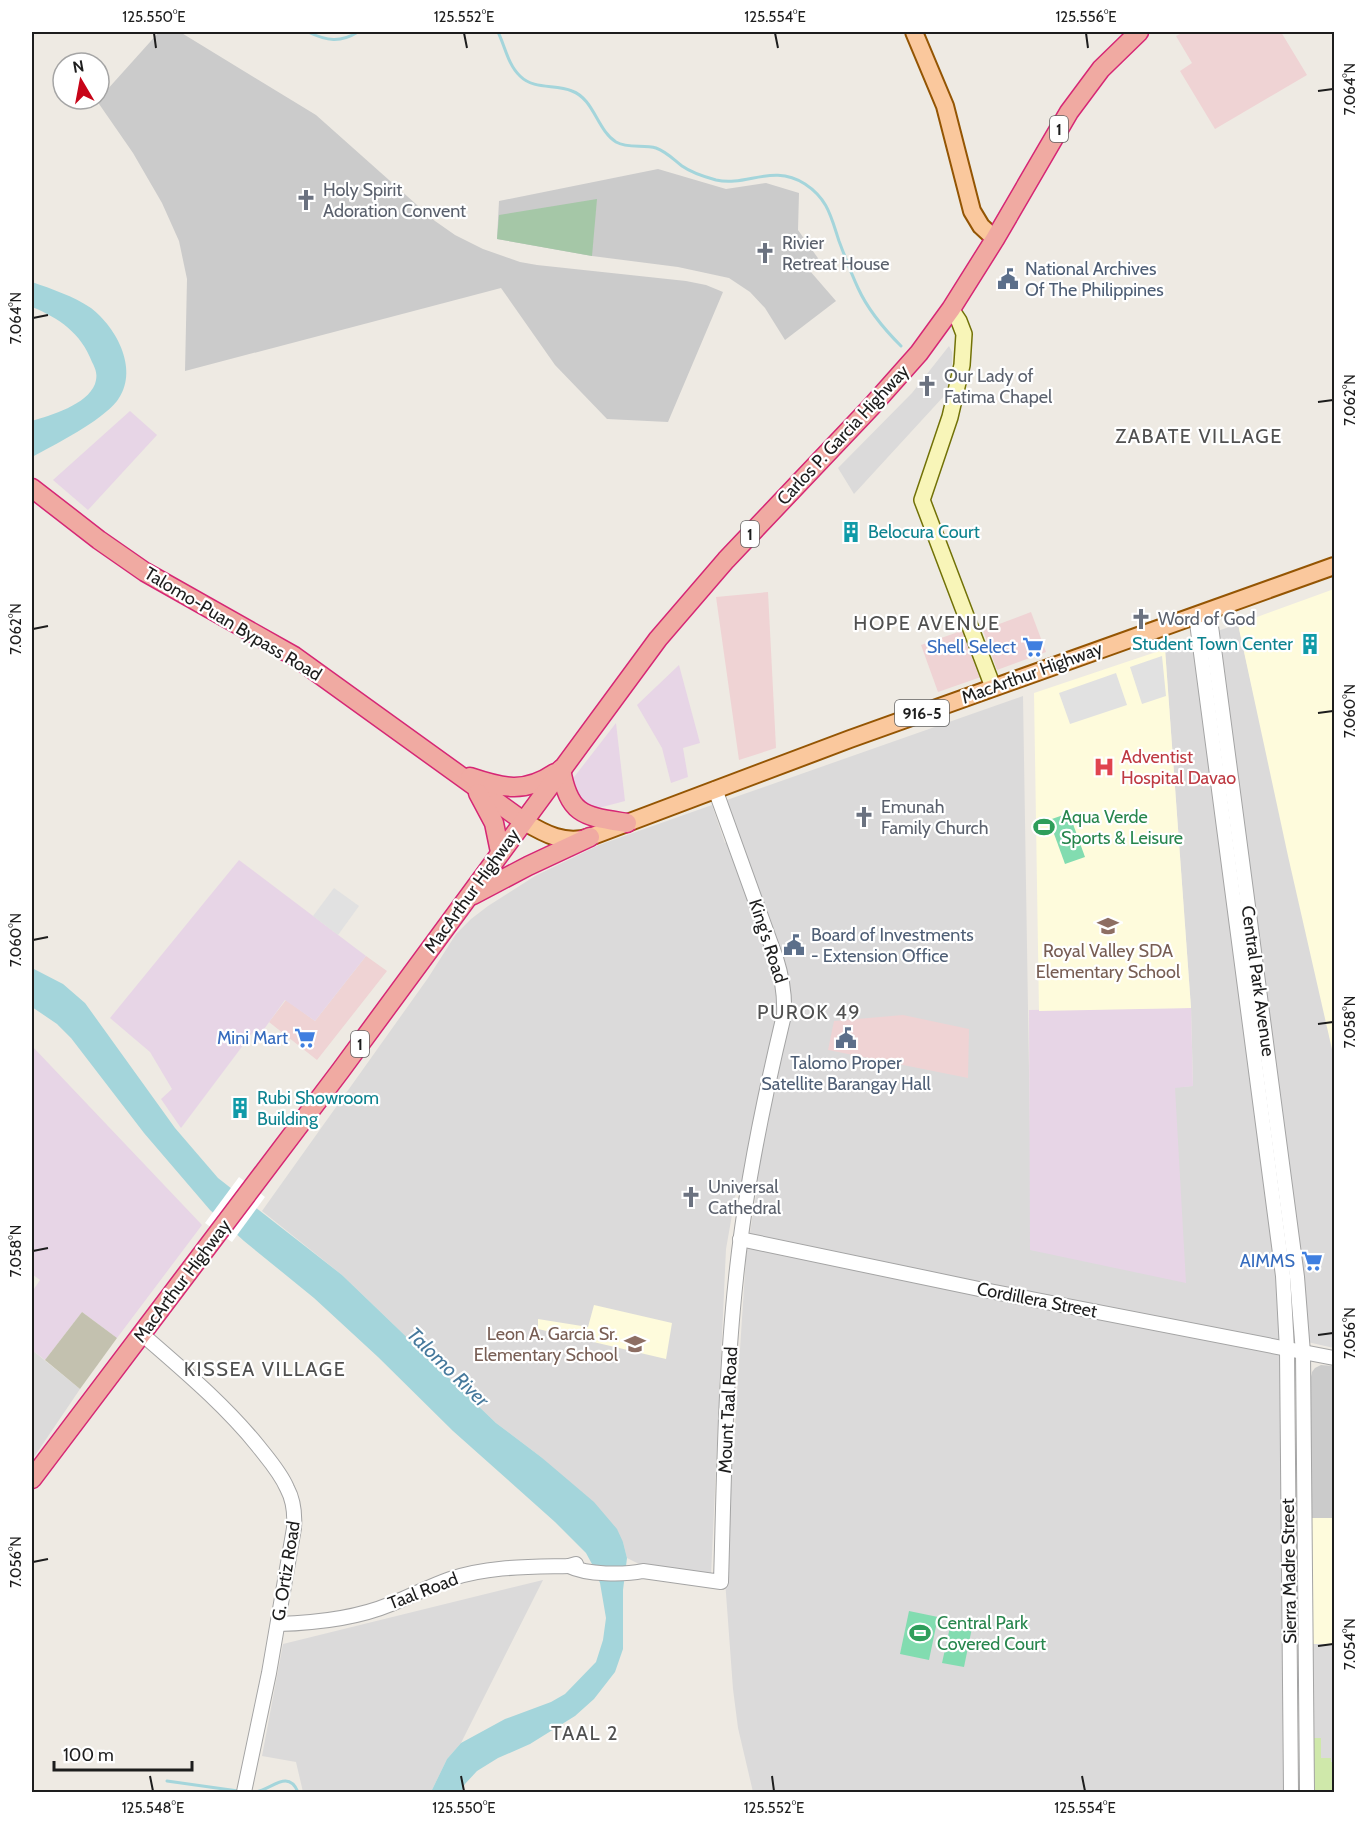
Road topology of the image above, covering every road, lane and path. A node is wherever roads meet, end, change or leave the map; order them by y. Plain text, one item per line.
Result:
1 (914, 32) edge
2 (1139, 32) edge
3 (995, 238) junction
4 (951, 309) junction
5 (35, 490) edge
6 (1335, 566) edge
7 (1203, 613) junction
8 (993, 687) junction
9 (561, 769) junction
10 (455, 773) junction
11 (471, 785) junction
12 (715, 789) junction
13 (523, 821) junction
14 (627, 823) junction
15 (590, 837) junction
16 (500, 852) junction
17 (1234, 852) junction
18 (466, 899) junction
19 (740, 1239) junction
20 (143, 1335) junction
21 (1287, 1350) junction
22 (1303, 1353) junction
23 (1335, 1358) edge
24 (32, 1479) edge
25 (720, 1582) joint
26 (278, 1624) junction
27 (244, 1792) edge
28 (1292, 1792) edge
29 (1307, 1792) edge

1 - 3 main road
2 - 3 highway, Carlos P. Garcia Highway / 1
3 - 4 highway, Carlos P. Garcia Highway / 1
4 - 8 main road
4 - 9 highway, Carlos P. Garcia Highway / 1
5 - 10 highway, Talomo-Puan Bypass Road
6 - 7 main road, MacArthur Highway / 916-5
7 - 8 main road, MacArthur Highway / 916-5
7 - 17 street, Central Park Avenue
8 - 12 main road, MacArthur Highway / 916-5
9 - 10 highway
9 - 13 highway, Carlos P. Garcia Highway / 1
9 - 14 highway
10 - 11 highway, Talomo-Puan Bypass Road
11 - 13 highway, Talomo-Puan Bypass Road
11 - 16 highway
12 - 14 main road, MacArthur Highway / 916-5
12 - 19 street, King's Road
13 - 15 main road, MacArthur Highway / 916-5
13 - 16 highway, MacArthur Highway / 1
14 - 15 main road, MacArthur Highway / 916-5
15 - 18 highway
16 - 18 highway, MacArthur Highway / 1
17 - 21 street, Central Park Avenue
17 - 22 street, Central Park Avenue
18 - 20 highway, MacArthur Highway / 1
19 - 21 street, Cordillera Street
19 - 25 street, Mount Taal Road
20 - 24 highway, MacArthur Highway / 1
20 - 26 street, G. Ortiz Road
21 - 22 street, Cordillera Street
21 - 28 street, Sierra Madre Street
22 - 23 street, Cordillera Street
22 - 29 street, Sierra Madre Street
25 - 26 street, Taal Road
26 - 27 street, G. Ortiz Road

